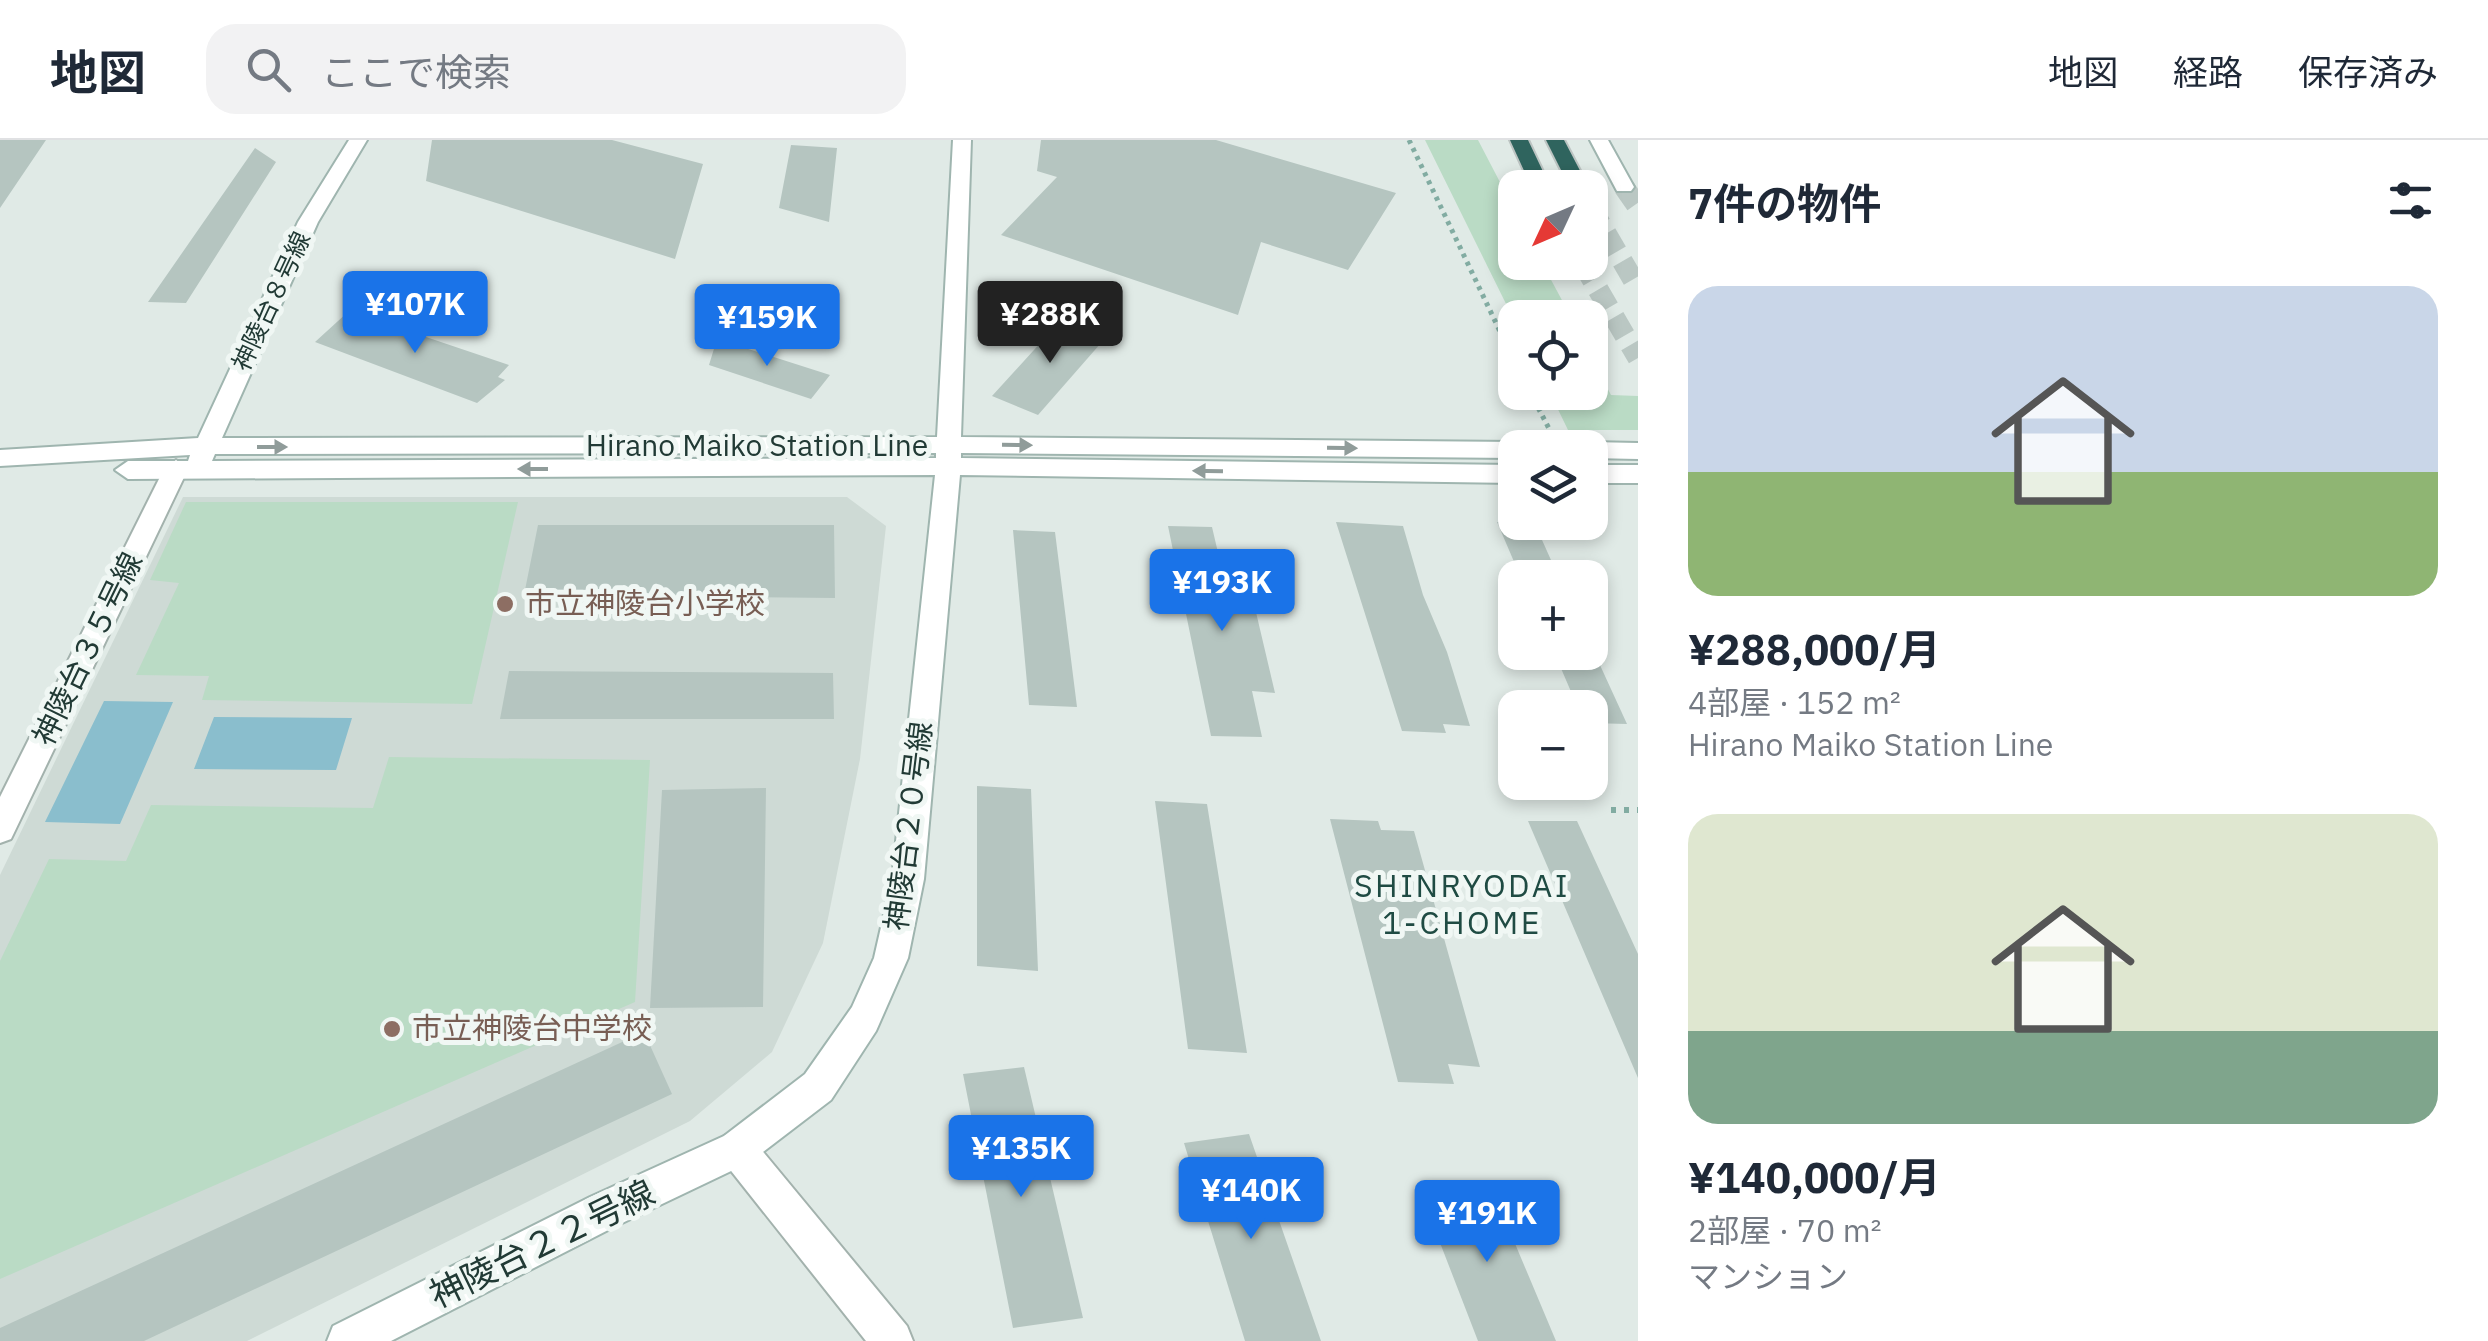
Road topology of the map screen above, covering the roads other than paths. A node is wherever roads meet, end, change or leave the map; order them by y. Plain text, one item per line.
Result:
1 (358, 140) edge
2 (962, 140) edge
3 (1519, 140) edge
4 (1555, 140) edge
5 (1599, 140) edge
6 (1533, 170) edge
7 (1570, 170) edge
8 (1624, 187) tunnel mouth
9 (1498, 450) edge
10 (1608, 450) edge
11 (1638, 451) edge
12 (948, 456) junction
13 (0, 458) edge
14 (193, 461) junction
15 (1498, 473) edge
16 (1608, 474) edge
17 (1638, 474) edge
18 (0, 476) edge
19 (0, 829) edge
20 (737, 1149) junction
21 (348, 1341) edge
22 (892, 1341) edge

1 - 14 street, 神陵台８号線
2 - 12 street, 神陵台２０号線
3 - 6 highway
4 - 7 highway
5 - 8 street
12 -> 9 street, Hirano Maiko Station Line
10 - 11 street
12 - 14 street, Hirano Maiko Station Line
15 -> 12 street, Hirano Maiko Station Line
12 - 20 street, 神陵台２０号線
13 - 14 street, Hirano Maiko Station Line
14 - 18 street, Hirano Maiko Station Line
14 - 19 street, 神陵台３５号線
16 - 17 street
20 - 21 street, 神陵台２２号線
20 - 22 street

